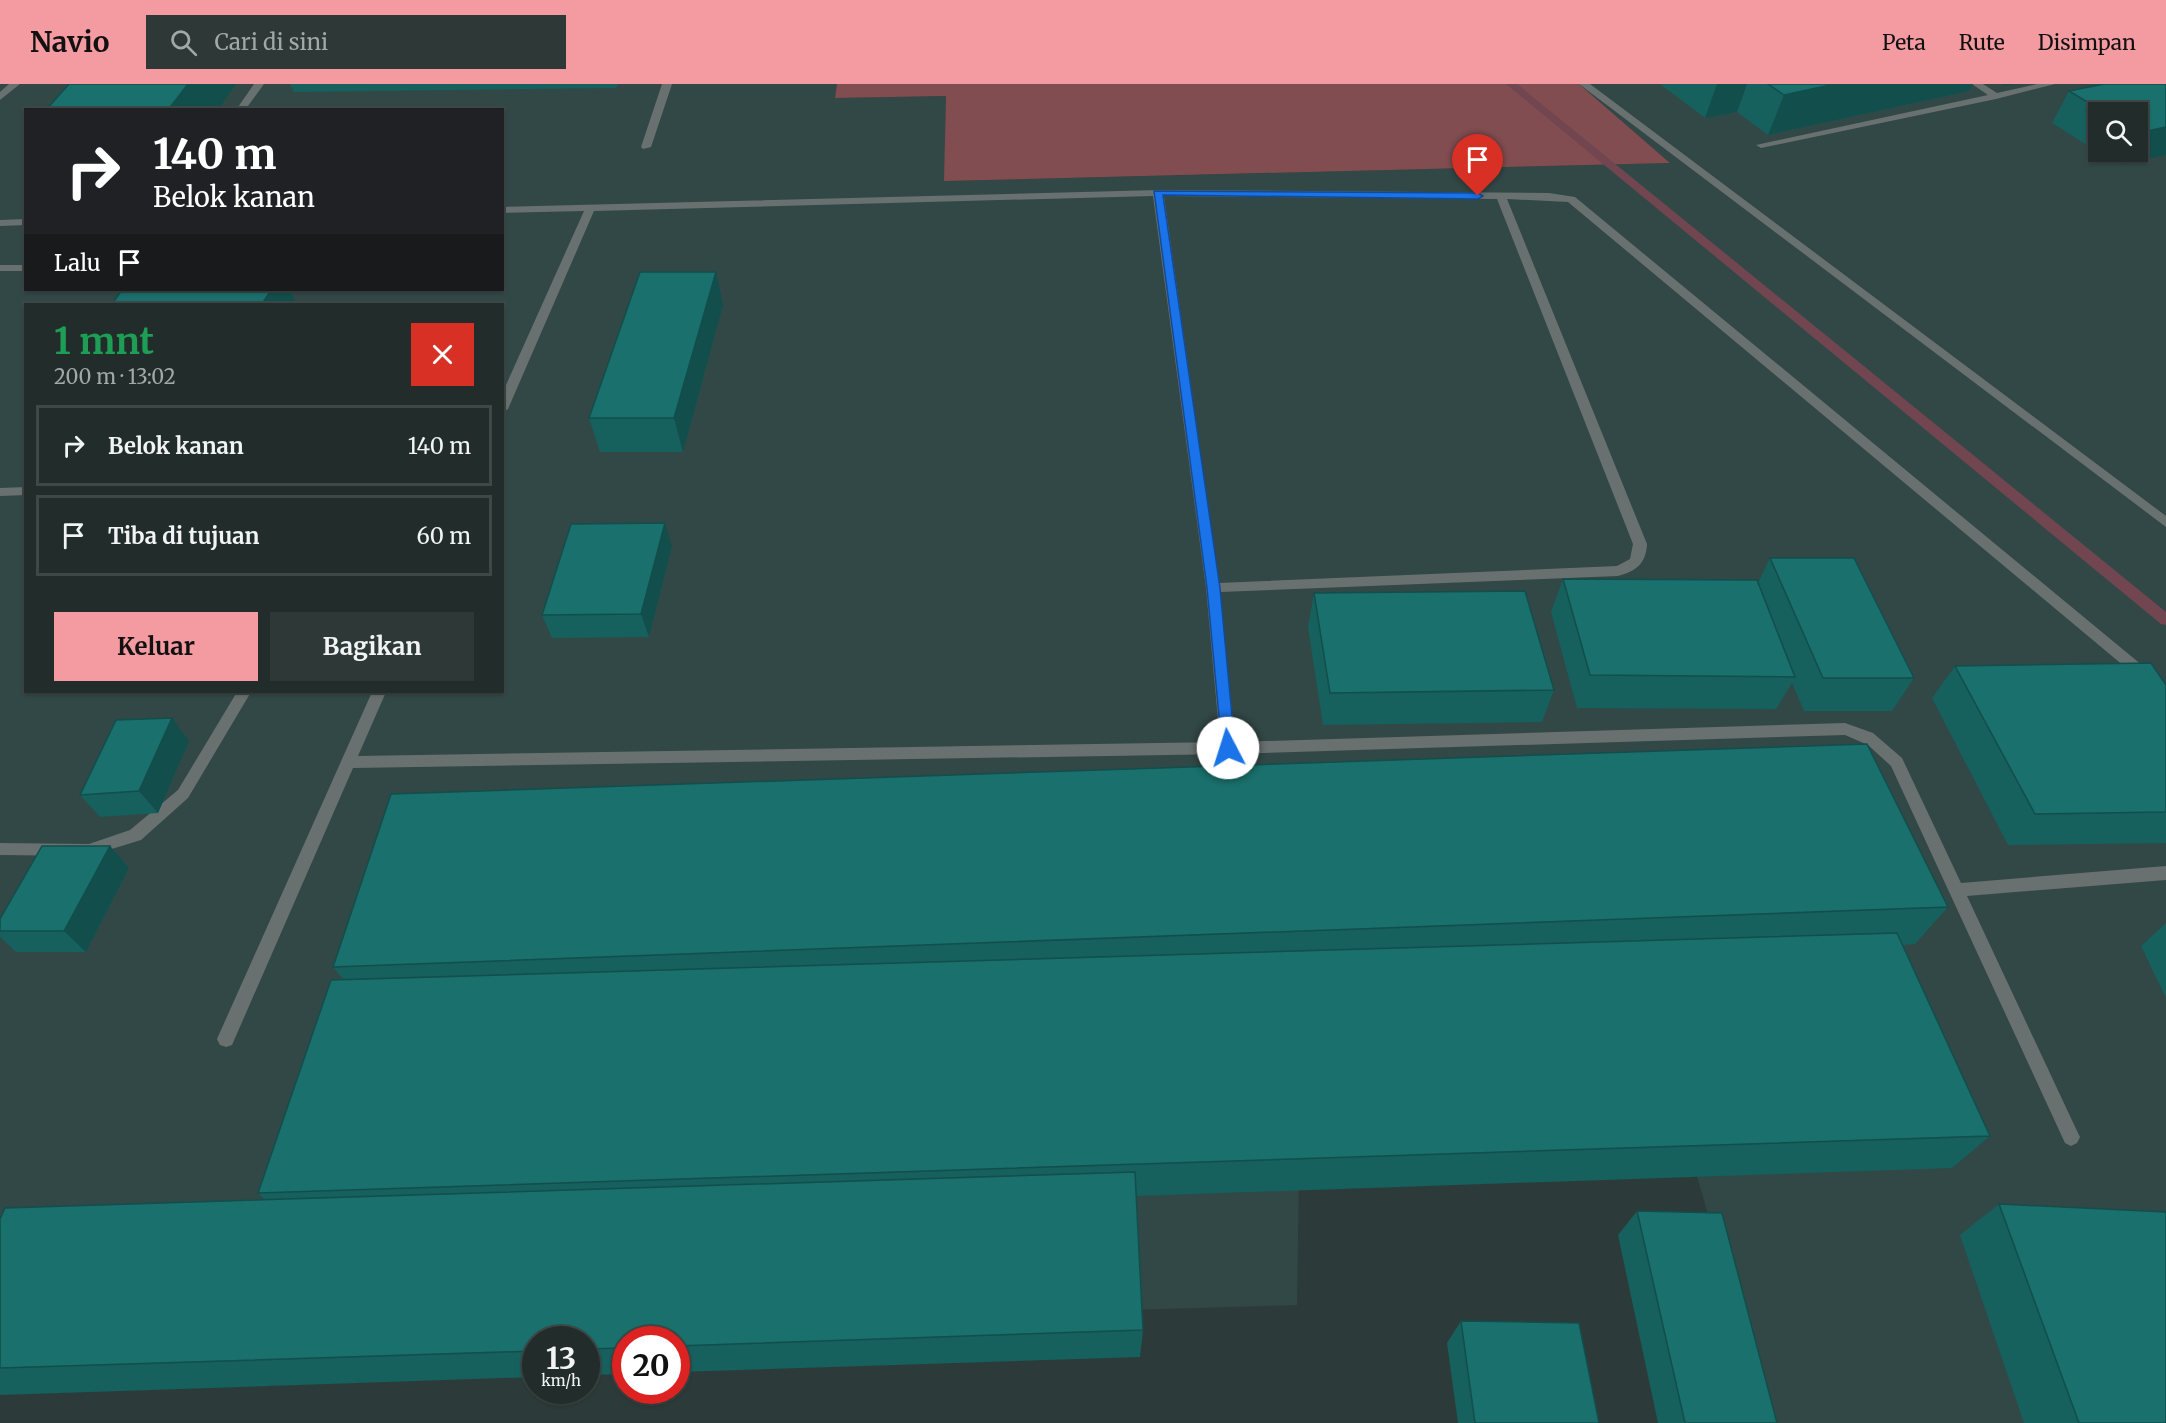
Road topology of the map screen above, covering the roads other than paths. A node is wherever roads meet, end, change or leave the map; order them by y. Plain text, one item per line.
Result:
1 (15, 84) edge
2 (259, 84) edge
3 (667, 84) edge
4 (1584, 84) edge
5 (1977, 84) edge
6 (2050, 84) edge
7 (1996, 96) junction
8 (0, 97) edge
9 (241, 108) edge
10 (1761, 145) dead end
11 (646, 147) dead end
12 (1158, 193) junction
13 (1501, 196) junction
14 (590, 208) junction
15 (504, 210) edge
16 (24, 222) edge
17 (0, 223) edge
18 (0, 268) edge
19 (24, 268) edge
20 (504, 404) edge
21 (0, 492) edge
22 (24, 492) edge
23 (2166, 523) edge
24 (1214, 588) junction
25 (243, 693) edge
26 (380, 693) edge
27 (2166, 693) edge
28 (1228, 748) junction
29 (349, 762) junction
30 (0, 849) edge
31 (2166, 873) edge
32 (1957, 890) junction
33 (226, 1039) dead end
34 (2071, 1137) dead end

1 - 8 lane
2 - 9 lane
3 - 11 lane
4 - 23 lane
5 - 7 lane
6 - 7 lane
7 - 10 lane
12 - 13 lane
12 - 14 lane
12 - 24 lane
13 - 24 lane
13 - 27 lane
14 - 15 lane
14 - 20 lane
16 - 17 lane
18 - 19 lane
21 - 22 lane
24 - 28 lane
25 - 30 lane
26 - 29 lane
28 - 29 lane
28 - 32 lane
29 - 33 lane
31 - 32 lane
32 - 34 lane

